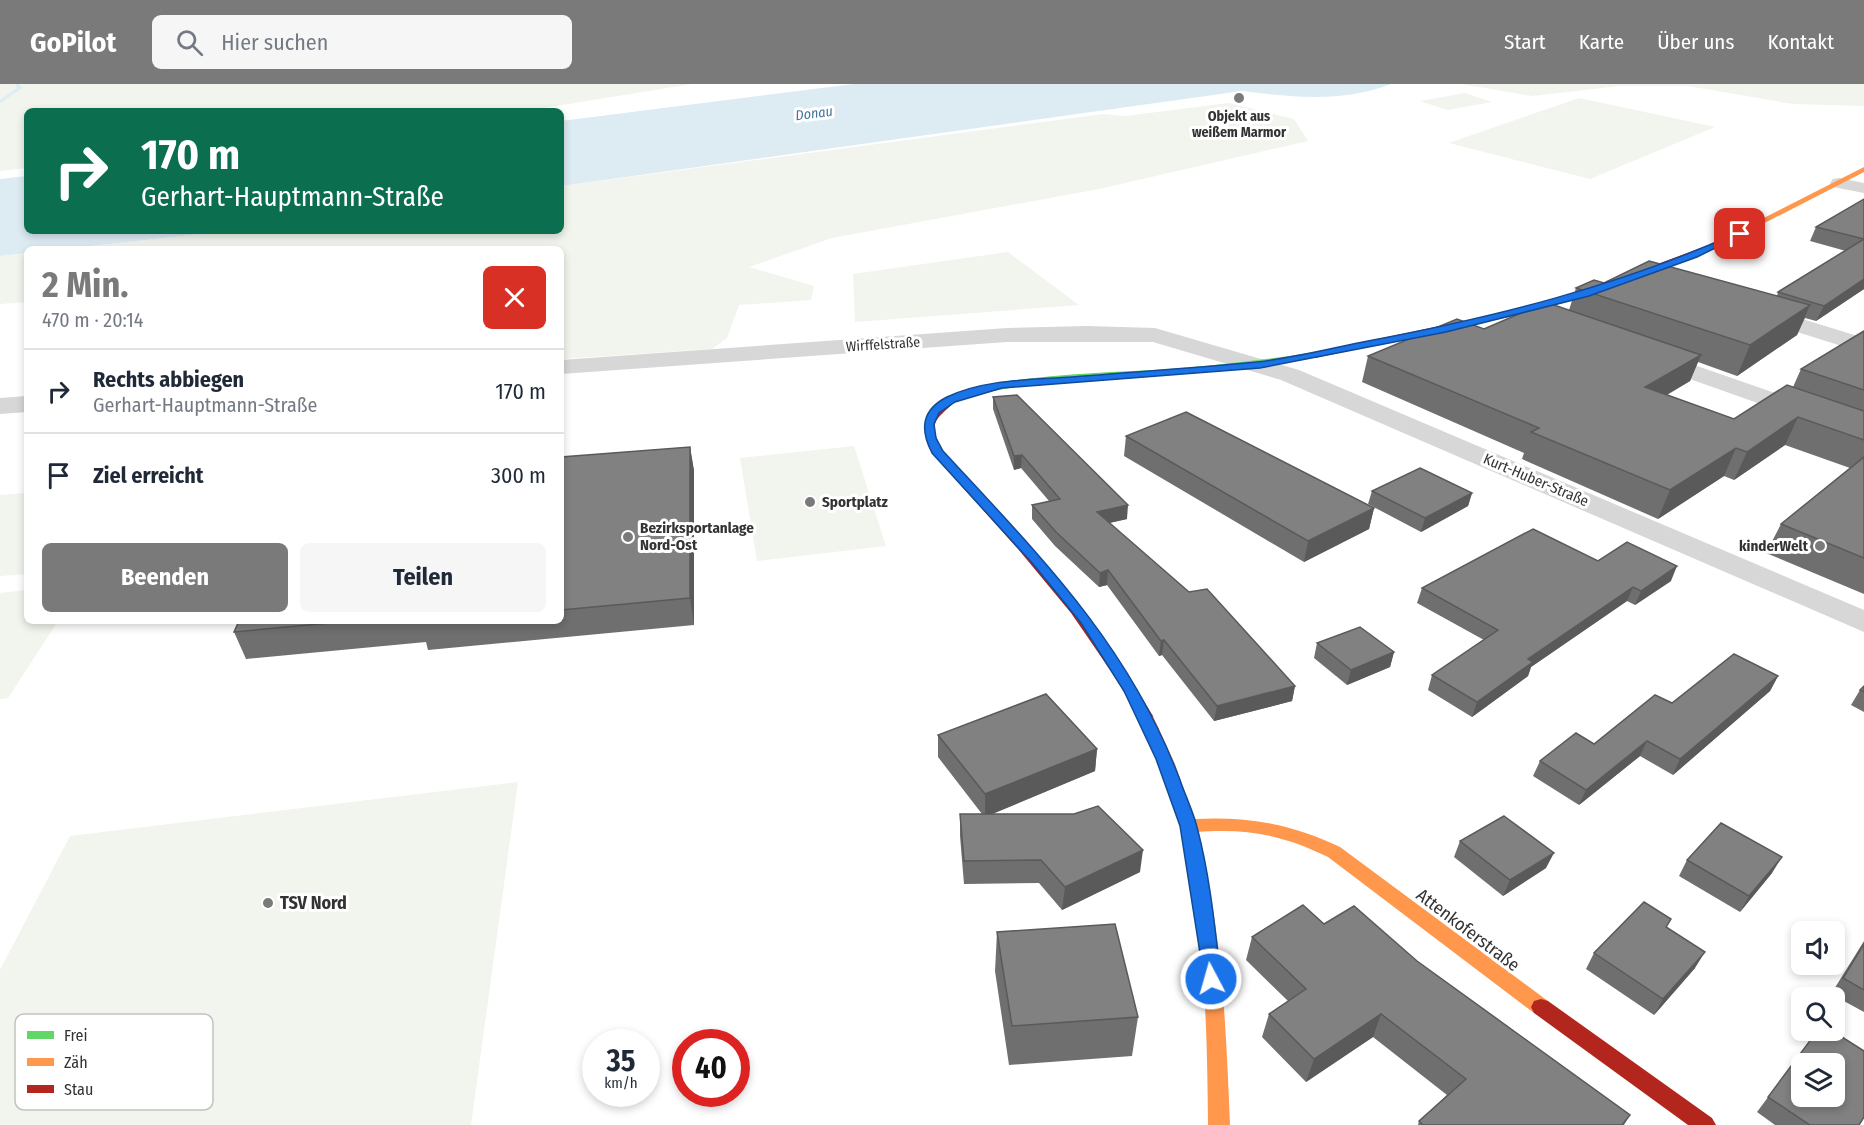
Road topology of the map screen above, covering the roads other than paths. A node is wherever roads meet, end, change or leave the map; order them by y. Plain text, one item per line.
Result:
1 (1864, 169) edge
2 (1839, 183) junction
3 (1864, 188) edge
4 (1639, 276) junction
5 (1673, 286) edge
6 (1741, 308) edge
7 (1523, 311) junction
8 (1557, 323) edge
9 (1864, 346) edge
10 (1203, 349) joint
11 (1634, 351) edge
12 (1260, 365) junction
13 (564, 368) edge
14 (24, 404) edge
15 (0, 406) edge
16 (1864, 433) edge
17 (1864, 622) edge
18 (1188, 826) junction
19 (1219, 1125) edge
20 (1705, 1125) edge

1 - 2 street
2 - 3 street
2 - 4 street
4 - 5 street
4 - 7 street
6 - 9 street
7 - 8 street
7 - 12 street
10 - 12 street, Kurt-Huber-Straße
10 - 13 street, Wirffelstraße
11 - 16 street
12 - 17 street, Kurt-Huber-Straße
12 - 18 street
14 - 15 street
18 - 19 street
18 - 20 street, Attenkoferstraße

